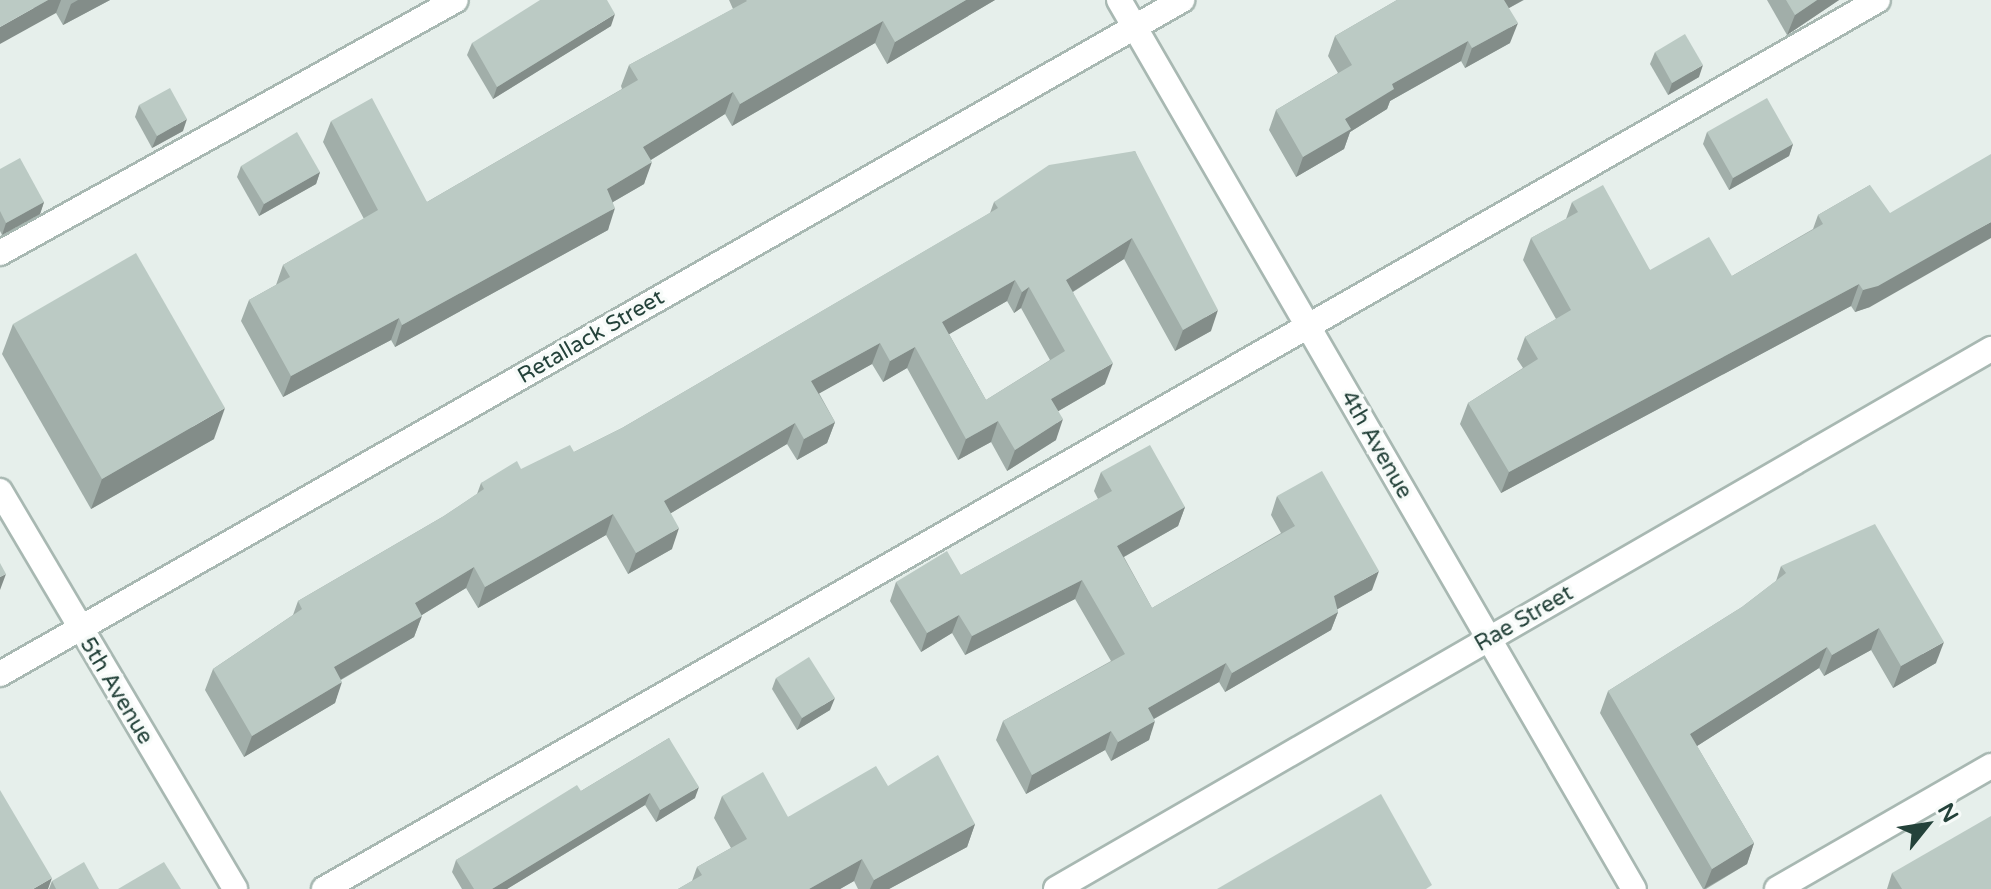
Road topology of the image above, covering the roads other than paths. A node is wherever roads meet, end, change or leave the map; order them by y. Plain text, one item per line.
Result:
1 (456, 0) edge
2 (1119, 0) edge
3 (1182, 0) edge
4 (1878, 0) edge
5 (1135, 27) junction
6 (0, 253) edge
7 (1308, 327) junction
8 (1991, 349) edge
9 (0, 491) edge
10 (79, 629) junction
11 (1489, 639) junction
12 (0, 674) edge
13 (1991, 766) edge
14 (235, 889) edge
15 (324, 889) edge
16 (1056, 889) edge
17 (1634, 889) edge
18 (1777, 889) edge

1 - 6 street
2 - 5 street, 4th Avenue
3 - 5 street, Retallack Street
4 - 7 street
5 - 7 street, 4th Avenue
5 - 10 street, Retallack Street
7 - 11 street, 4th Avenue
7 - 15 street
8 - 11 street, Rae Street
9 - 10 street, 5th Avenue
10 - 12 street, Retallack Street
10 - 14 street, 5th Avenue
11 - 16 street, Rae Street
11 - 17 street, 4th Avenue
13 - 18 street

